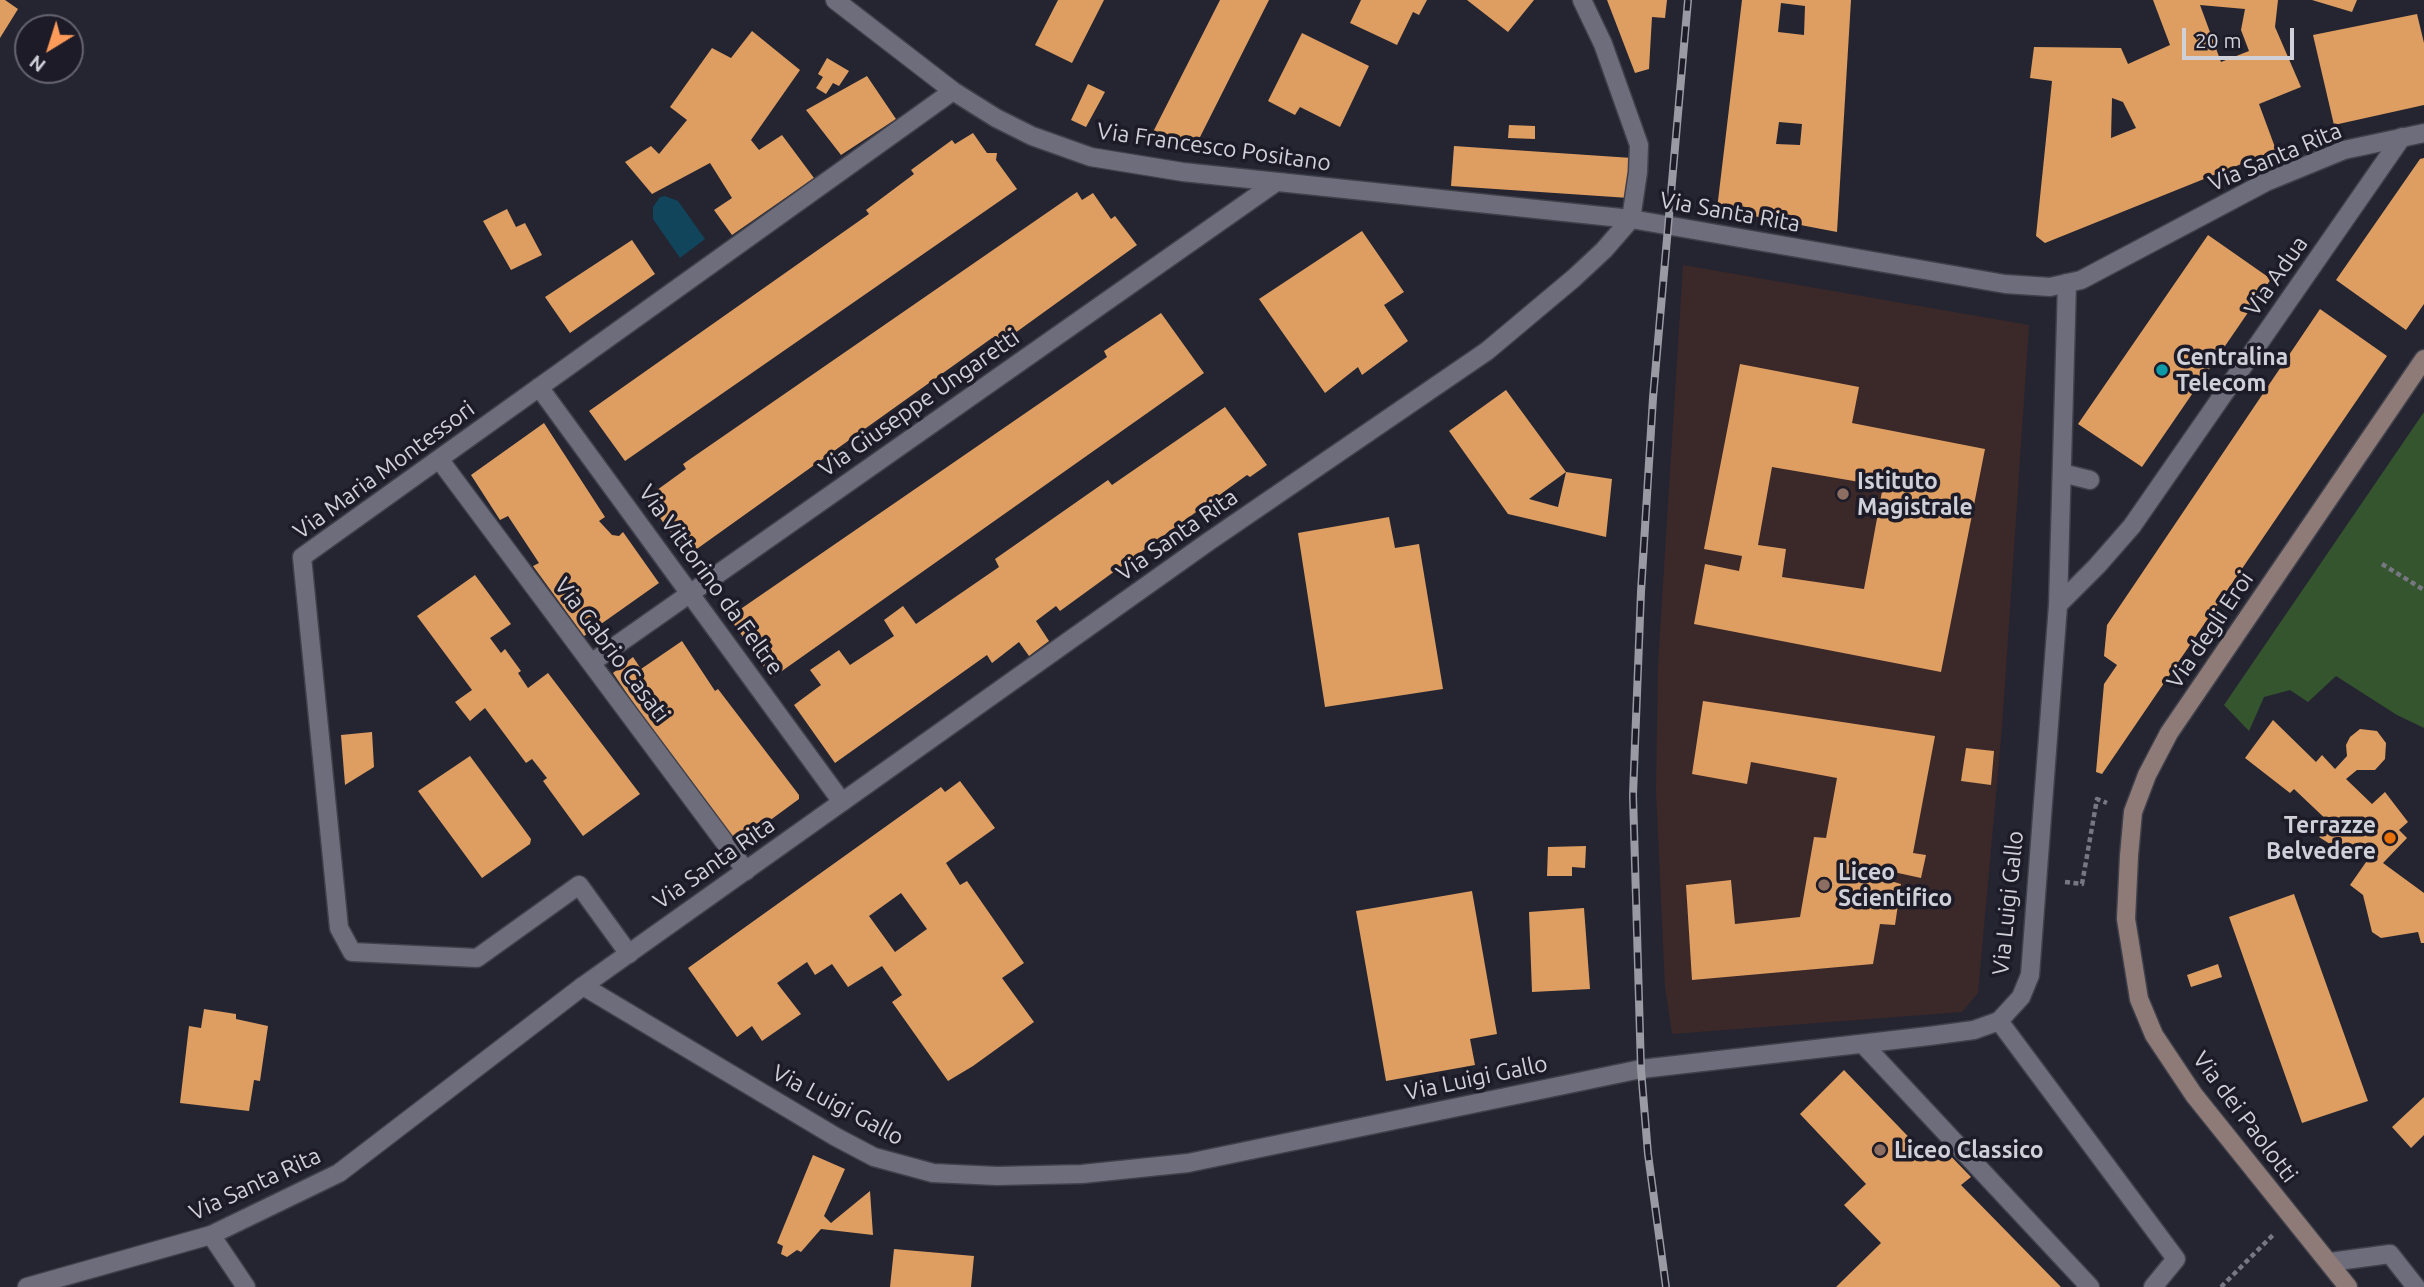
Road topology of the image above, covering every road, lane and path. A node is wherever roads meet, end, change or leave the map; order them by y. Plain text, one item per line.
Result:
1 (835, 0) edge
2 (1582, 0) edge
3 (953, 90) junction
4 (2424, 133) edge
5 (2402, 137) junction
6 (1275, 183) junction
7 (1631, 219) junction
8 (2067, 283) junction
9 (2424, 359) edge
10 (539, 387) junction
11 (439, 459) junction
12 (2062, 473) junction
13 (2090, 480) dead end
14 (2382, 564) dead end
15 (2424, 590) edge
16 (691, 593) junction
17 (2058, 605) junction
18 (592, 663) junction
19 (2097, 799) dead end
20 (842, 802) junction
21 (746, 871) junction
22 (2082, 884) dead end
23 (629, 954) junction
24 (2132, 962) joint
25 (583, 986) junction
26 (1999, 1021) junction
27 (1863, 1044) junction
28 (2291, 1216) junction
29 (211, 1235) junction
30 (2330, 1262) junction
31 (27, 1287) edge
32 (246, 1287) edge
33 (2090, 1287) edge
34 (2153, 1287) edge
35 (2221, 1287) edge
36 (2348, 1287) edge
37 (2416, 1287) edge

1 - 3 street, Via Francesco Positano
2 - 7 street
3 - 6 street, Via Francesco Positano
3 - 10 street, Via Maria Montessori
4 - 5 street, Via Santa Rita
5 - 8 street, Via Santa Rita
5 - 17 street, Via Adua
6 - 7 street, Via Francesco Positano
6 - 16 street, Via Giuseppe Ungaretti
7 - 8 street, Via Santa Rita
7 - 20 street, Via Santa Rita
8 - 12 street, Via Luigi Gallo
9 - 24 main road, Via degli Eroi
10 - 11 street, Via Maria Montessori
10 - 16 street, Via Vittorino da Feltre
11 - 18 street, Via Gabrio Casati
11 - 23 street, Via Maria Montessori
12 - 13 street
12 - 17 street, Via Luigi Gallo
14 - 15 path
16 - 18 street, Via Giuseppe Ungaretti
16 - 20 street, Via Vittorino da Feltre
17 - 26 street, Via Luigi Gallo
18 - 21 street, Via Gabrio Casati
19 - 22 path
20 - 21 street, Via Santa Rita
21 - 23 street, Via Santa Rita
23 - 25 street, Via Santa Rita
24 - 28 main road, Via dei Paolotti
25 - 27 street, Via Luigi Gallo
25 - 29 street, Via Santa Rita
26 - 27 street, Via Luigi Gallo
26 - 34 street
27 - 33 street
28 - 30 main road, Via dei Paolotti
28 - 35 path
29 - 31 street, Via Santa Rita
29 - 32 street
30 - 36 main road, Via dei Paolotti
30 - 37 street

